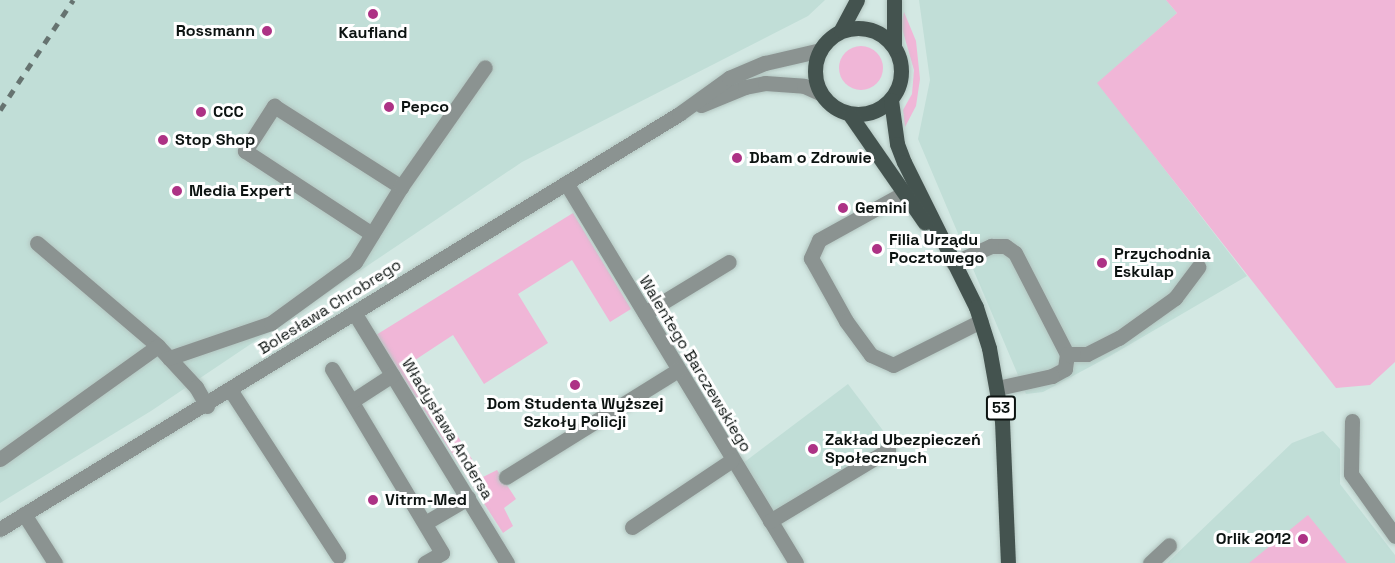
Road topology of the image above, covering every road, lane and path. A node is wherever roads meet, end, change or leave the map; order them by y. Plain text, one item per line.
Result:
1 (857, 0) edge
2 (894, 0) edge
3 (841, 30) junction
4 (894, 46) junction
5 (821, 50) junction
6 (485, 67) dead end
7 (820, 93) junction
8 (891, 100) junction
9 (679, 114) junction
10 (850, 115) junction
11 (566, 183) junction
12 (401, 187) junction
13 (904, 193) junction
14 (372, 234) junction
15 (37, 243) dead end
16 (729, 262) dead end
17 (953, 263) junction
18 (1198, 267) dead end
19 (645, 313) junction
20 (355, 314) junction
21 (981, 321) junction
22 (158, 346) junction
23 (1067, 354) junction
24 (169, 358) junction
25 (332, 369) dead end
26 (678, 369) junction
27 (392, 375) junction
28 (998, 388) junction
29 (231, 391) junction
30 (352, 401) junction
31 (207, 406) junction
32 (1352, 421) dead end
33 (888, 450) dead end
34 (0, 459) edge
35 (732, 460) junction
36 (506, 477) dead end
37 (468, 498) junction
38 (24, 514) junction
39 (770, 521) junction
40 (425, 523) junction
41 (632, 527) dead end
42 (0, 529) edge
43 (1395, 536) edge
44 (1169, 545) dead end
45 (338, 556) dead end
46 (55, 563) edge
47 (425, 563) edge
48 (507, 563) edge
49 (796, 563) edge
50 (1008, 563) edge
51 (1150, 563) edge

1 - 3 main road
2 - 4 main road, 53
3 - 4 main road
3 - 5 main road
4 - 8 main road, 53
5 - 7 main road
5 - 9 street, Bolesława Chrobrego
6 - 12 street
7 - 9 street, Bolesława Chrobrego
7 - 10 main road, 53
8 - 10 main road
8 - 17 main road, 53
9 - 11 street, Bolesława Chrobrego
10 - 13 main road, 53
11 - 19 street, Walentego Barczewskiego
11 - 20 street, Bolesława Chrobrego
12 - 14 street
12 - 14 street
13 - 17 main road, 53
13 - 21 street
14 - 24 street
15 - 22 street
16 - 19 street
17 - 21 main road, 53
17 - 23 street
18 - 23 street
19 - 26 street, Walentego Barczewskiego
20 - 27 street, Władysława Andersa
20 - 29 street, Bolesława Chrobrego
21 - 28 main road, 53
22 - 24 street
22 - 34 street
23 - 28 street
24 - 31 street
25 - 30 street
26 - 35 street, Walentego Barczewskiego
26 - 36 street
27 - 30 street
27 - 37 street, Władysława Andersa
28 - 50 main road, 53
29 - 31 street, Bolesława Chrobrego
29 - 45 street
30 - 40 street
31 - 38 street, Bolesława Chrobrego
32 - 43 street
33 - 39 street
35 - 39 street, Walentego Barczewskiego
35 - 41 street
37 - 40 street
37 - 48 street, Władysława Andersa
38 - 42 street, Bolesława Chrobrego
38 - 46 street
39 - 49 street, Walentego Barczewskiego
40 - 47 street
44 - 51 street

